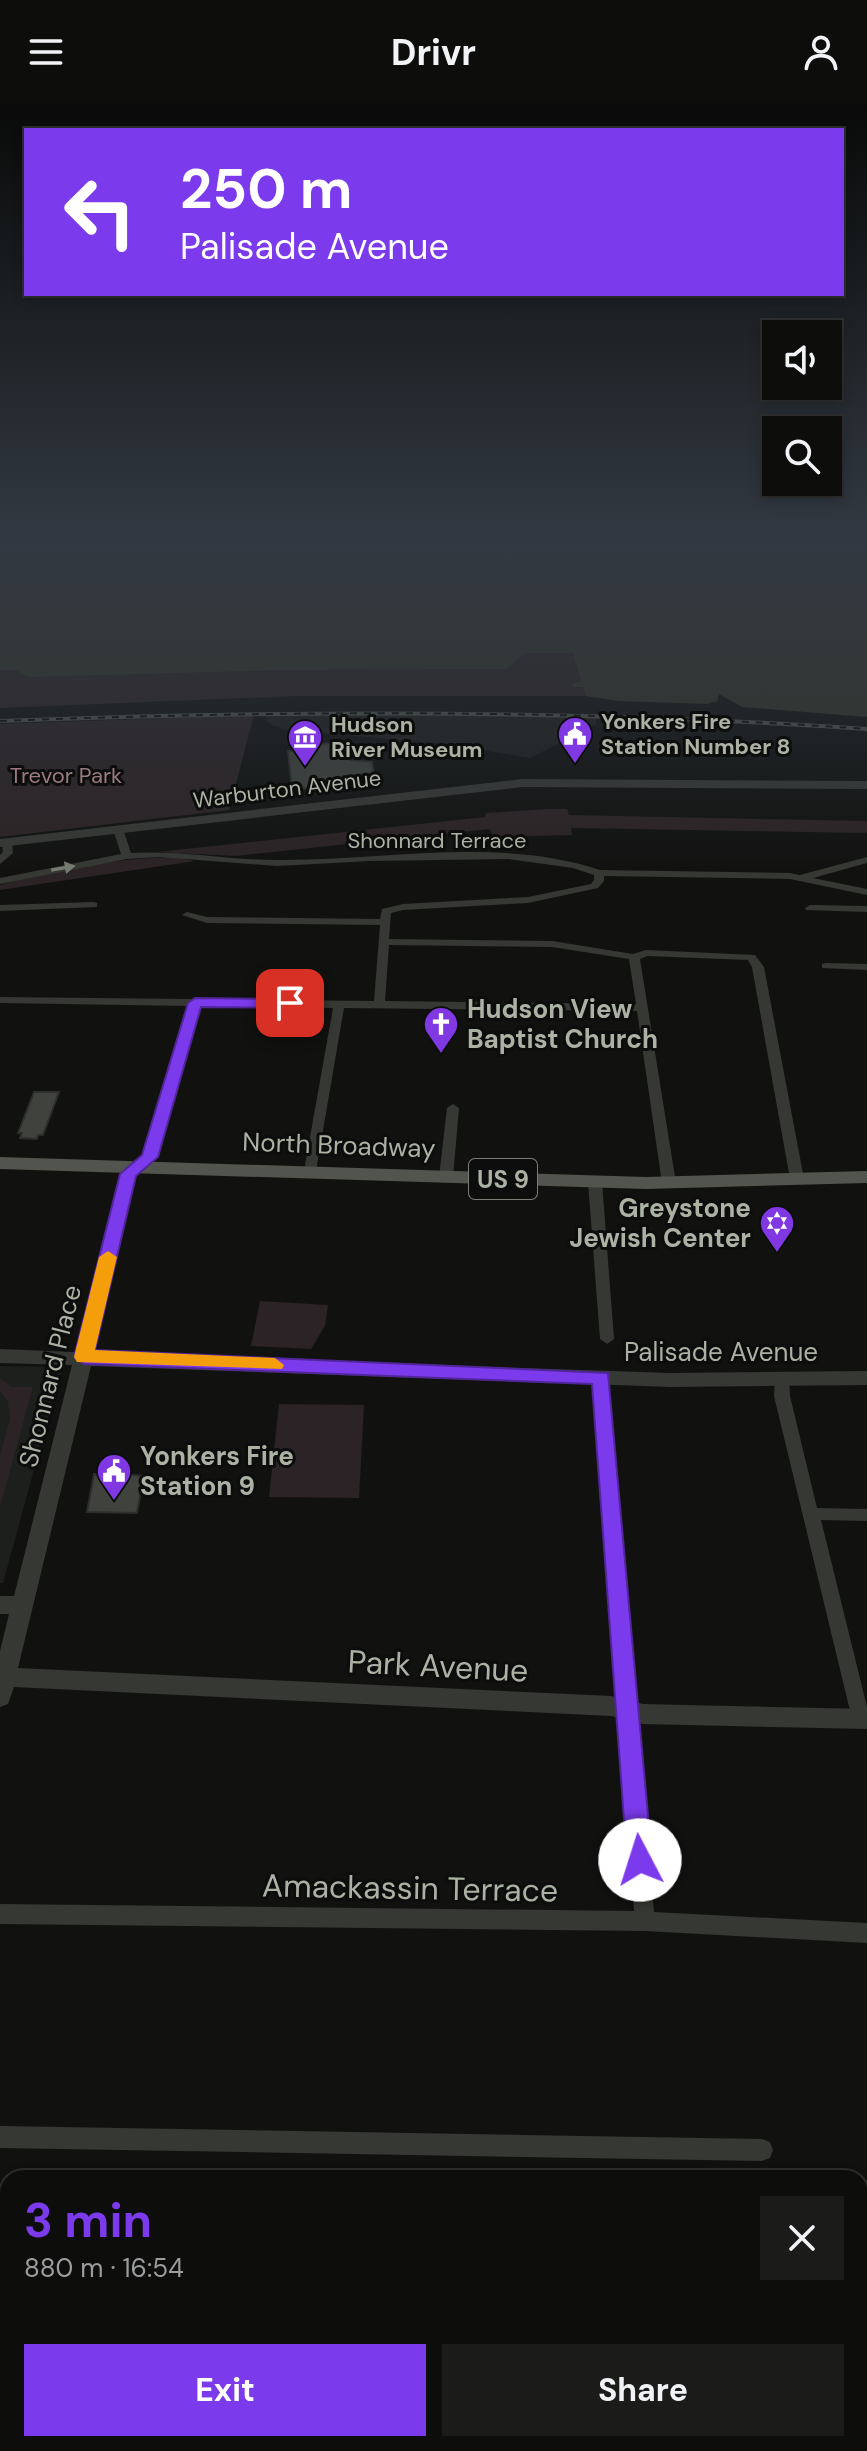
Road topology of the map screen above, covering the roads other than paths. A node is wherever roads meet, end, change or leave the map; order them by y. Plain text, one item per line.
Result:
1 (867, 785) edge
2 (118, 829) junction
3 (3, 842) edge
4 (127, 856) junction
5 (867, 860) edge
6 (0, 861) edge
7 (599, 873) junction
8 (803, 877) junction
9 (0, 881) edge
10 (867, 892) edge
11 (93, 905) dead end
12 (0, 908) edge
13 (810, 908) dead end
14 (867, 909) edge
15 (187, 915) dead end
16 (385, 922) junction
17 (384, 942) junction
18 (634, 957) junction
19 (826, 966) dead end
20 (867, 967) edge
21 (0, 1000) edge
22 (195, 1003) junction
23 (339, 1004) junction
24 (379, 1005) junction
25 (642, 1008) junction
26 (453, 1108) dead end
27 (0, 1163) edge
28 (138, 1166) junction
29 (310, 1171) junction
30 (446, 1177) junction
31 (867, 1177) edge
32 (797, 1179) junction
33 (595, 1182) junction
34 (669, 1183) junction
35 (607, 1339) dead end
36 (0, 1356) edge
37 (84, 1357) junction
38 (601, 1378) junction
39 (867, 1378) edge
40 (782, 1379) junction
41 (812, 1514) junction
42 (867, 1515) edge
43 (11, 1605) edge
44 (2, 1687) edge
45 (626, 1709) junction
46 (864, 1719) edge
47 (0, 1914) edge
48 (645, 1921) junction
49 (867, 1933) edge
50 (0, 2137) edge
51 (762, 2150) dead end

1 - 2 street, Warburton Avenue
2 - 3 street, Warburton Avenue
2 - 4 street
3 - 6 street
4 - 7 street, Shonnard Terrace
9 -> 4 street, Shonnard Terrace
5 - 8 street
7 - 8 street, Shonnard Terrace
7 - 16 street
8 - 10 street
11 - 12 street
13 - 14 street
15 - 16 street
16 - 17 street
17 - 18 street
17 - 24 street
18 - 25 street
18 - 32 street
19 - 20 street
21 - 22 street
22 - 23 street
22 - 28 street
23 - 24 street
23 - 29 street
24 - 25 street
25 - 34 street
26 - 30 street
27 - 28 main road, North Broadway / US 9
28 - 29 main road, North Broadway / US 9
28 - 37 street, Shonnard Place
29 - 30 main road, North Broadway / US 9
30 - 33 main road, North Broadway / US 9
31 - 32 main road, North Broadway / US 9
32 - 34 main road, North Broadway / US 9
33 - 34 main road, North Broadway / US 9
33 - 35 street
36 - 37 street, Palisade Avenue
37 - 38 street, Palisade Avenue
37 - 43 street, Shonnard Place
38 - 40 street, Palisade Avenue
38 - 45 street
39 - 40 street, Palisade Avenue
40 - 41 street
41 - 42 street
41 - 46 street
43 - 44 street, Shonnard Place
44 - 45 street, Park Avenue
45 - 46 street, Park Avenue
45 - 48 street
47 - 48 street, Amackassin Terrace
48 - 49 street, Amackassin Terrace
50 - 51 street

